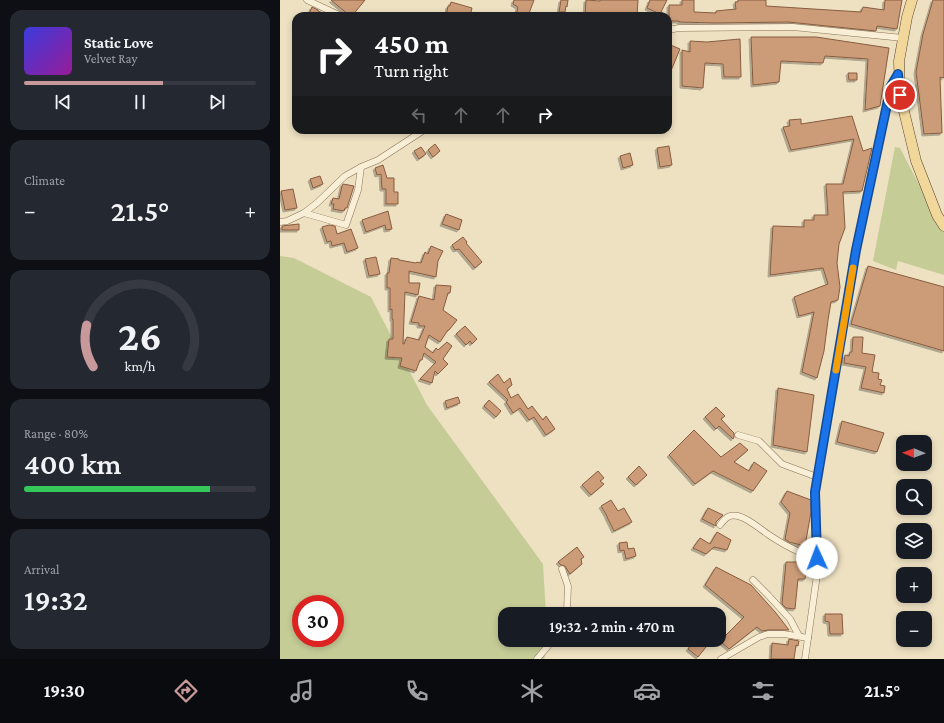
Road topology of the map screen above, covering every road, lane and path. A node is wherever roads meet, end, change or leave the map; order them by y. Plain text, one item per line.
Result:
1 (307, 0) edge
2 (912, 0) edge
3 (332, 12) edge
4 (672, 29) edge
5 (903, 38) junction
6 (898, 74) junction
7 (418, 134) edge
8 (361, 167) junction
9 (304, 213) junction
10 (280, 222) edge
11 (944, 226) edge
12 (738, 435) dead end
13 (817, 477) junction
14 (720, 524) dead end
15 (817, 558) junction
16 (562, 569) dead end
17 (753, 580) dead end
18 (567, 607) edge
19 (799, 636) junction
20 (808, 638) junction
21 (547, 647) edge
22 (537, 659) edge
23 (721, 659) edge
24 (805, 659) edge

1 - 3 street
2 - 5 main road
4 - 5 street
5 - 6 main road
6 - 11 main road
6 - 13 street
7 - 8 street
8 - 9 street
8 - 9 street
9 - 10 street
12 - 13 street
13 - 15 street
14 - 15 street
15 - 20 street
16 - 18 street
17 - 19 street
19 - 20 street
19 - 23 street
20 - 24 street
21 - 22 street

